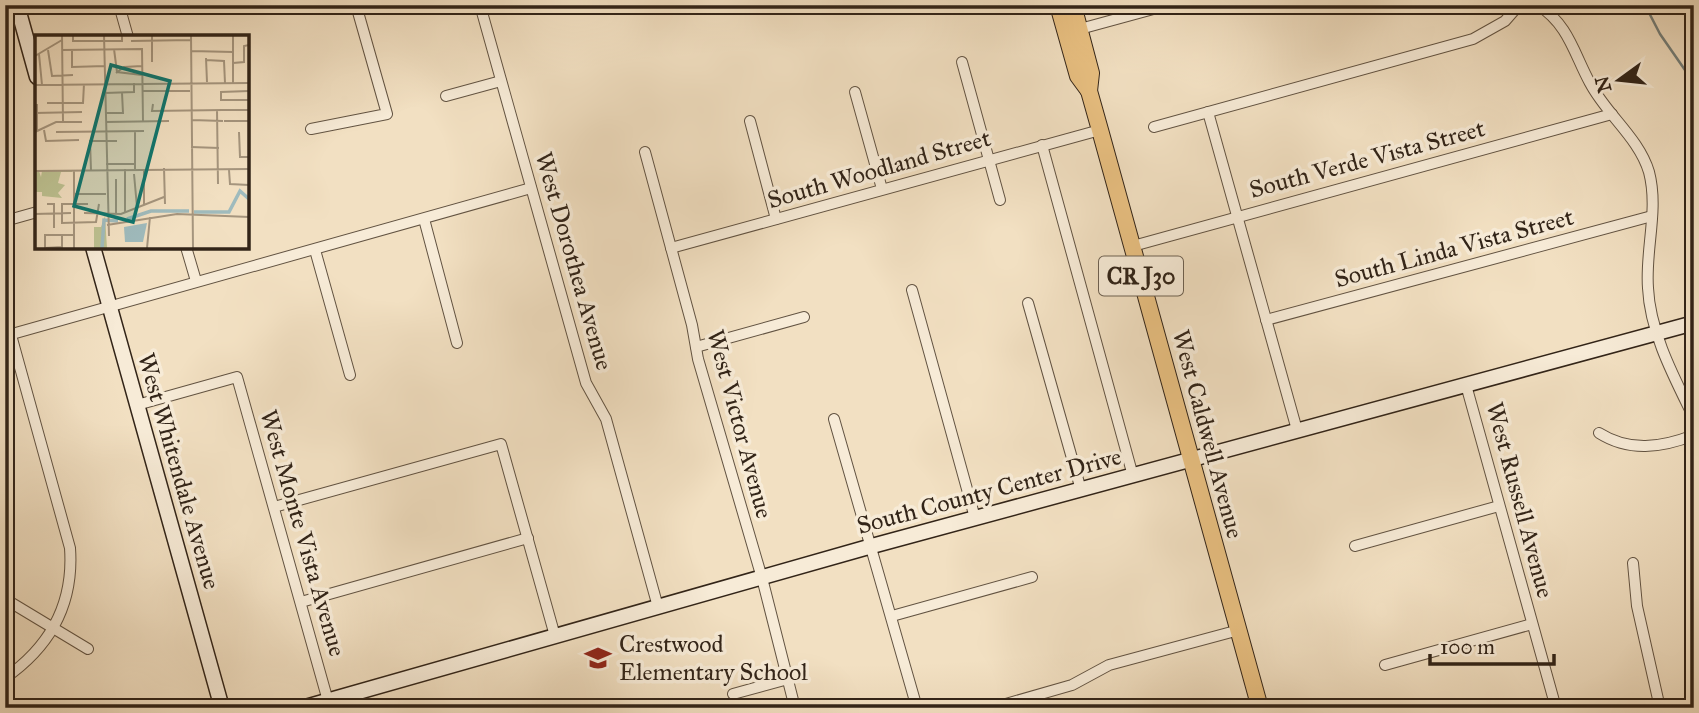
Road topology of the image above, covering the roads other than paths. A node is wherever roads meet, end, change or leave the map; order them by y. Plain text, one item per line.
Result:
1 (17, 5) edge
2 (119, 5) edge
3 (356, 5) edge
4 (480, 5) edge
5 (1058, 5) edge
6 (1065, 5) edge
7 (1073, 5) edge
8 (1168, 5) edge
9 (1519, 5) edge
10 (1538, 5) edge
11 (1080, 29) junction
12 (127, 35) edge
13 (962, 62) dead end
14 (35, 70) edge
15 (501, 80) junction
16 (1089, 91) junction
17 (855, 92) dead end
18 (446, 96) dead end
19 (1208, 112) junction
20 (1612, 114) junction
21 (750, 121) dead end
22 (1154, 127) dead end
23 (311, 129) dead end
24 (1100, 130) junction
25 (1042, 145) junction
26 (645, 152) dead end
27 (989, 160) junction
28 (531, 188) junction
29 (882, 189) junction
30 (1000, 200) dead end
31 (35, 213) edge
32 (1237, 216) junction
33 (1652, 216) junction
34 (424, 219) junction
35 (776, 219) junction
36 (5, 221) edge
37 (1133, 246) junction
38 (93, 248) edge
39 (187, 248) edge
40 (671, 248) junction
41 (314, 250) junction
42 (196, 281) junction
43 (912, 290) dead end
44 (1028, 303) dead end
45 (109, 307) junction
46 (804, 317) dead end
47 (1266, 320) junction
48 (1693, 322) edge
49 (1659, 332) junction
50 (8, 335) edge
51 (457, 343) dead end
52 (696, 347) junction
53 (350, 375) dead end
54 (1466, 385) junction
55 (136, 405) junction
56 (1694, 418) edge
57 (834, 419) dead end
58 (1297, 430) junction
59 (1598, 433) dead end
60 (1694, 435) edge
61 (1191, 460) junction
62 (1133, 476) junction
63 (1081, 490) junction
64 (1499, 506) junction
65 (274, 507) junction
66 (975, 518) junction
67 (528, 538) junction
68 (872, 546) junction
69 (1355, 546) dead end
70 (1633, 563) dead end
71 (1032, 577) dead end
72 (762, 578) junction
73 (5, 599) edge
74 (301, 602) junction
75 (658, 607) junction
76 (892, 616) junction
77 (1532, 624) junction
78 (54, 629) junction
79 (1239, 630) junction
80 (555, 636) junction
81 (88, 649) dead end
82 (1384, 665) dead end
83 (5, 678) edge
84 (788, 679) junction
85 (733, 694) dead end
86 (328, 701) junction
87 (222, 708) edge
88 (302, 708) edge
89 (795, 708) edge
90 (917, 708) edge
91 (992, 708) edge
92 (1260, 708) edge
93 (1556, 708) edge
94 (1660, 708) edge

1 - 14 street
2 - 12 street
3 - 23 street
4 - 15 street, West Dorothea Avenue
5 - 16 main road, West Caldwell Avenue / CR J30
6 - 11 main road
7 - 11 main road, West Caldwell Avenue / CR J30
8 - 11 street
9 - 19 street
10 - 20 street
11 - 16 main road, West Caldwell Avenue / CR J30
13 - 27 street
15 - 18 street
15 - 28 street, West Dorothea Avenue
16 - 24 main road, West Caldwell Avenue / CR J30
17 - 29 street
19 - 22 street
19 - 32 street
20 - 32 street, South Verde Vista Street
20 - 33 street
21 - 35 street
24 - 25 street, South Woodland Street
24 - 37 main road, West Caldwell Avenue / CR J30
25 - 27 street, South Woodland Street
25 - 62 street
26 - 40 street, West Victor Avenue
27 - 29 street, South Woodland Street
27 - 30 street
28 - 34 street
28 - 75 street, West Dorothea Avenue
29 - 35 street, South Woodland Street
31 - 36 street
32 - 37 street, South Verde Vista Street
32 - 47 street
33 - 47 street, South Linda Vista Street
33 - 49 street
34 - 41 street
34 - 51 street
35 - 40 street, South Woodland Street
37 - 61 main road, West Caldwell Avenue / CR J30
38 - 45 street, West Whitendale Avenue
39 - 42 street
40 - 52 street, West Victor Avenue
41 - 42 street
41 - 53 street
42 - 45 street
43 - 66 street
44 - 63 street
45 - 50 street
45 - 55 street, West Whitendale Avenue
46 - 52 street
47 - 58 street
48 - 49 street, South County Center Drive
49 - 54 street, South County Center Drive
49 - 56 street
50 - 78 street
52 - 72 street, West Victor Avenue
54 - 58 street, South County Center Drive
54 - 64 street, West Russell Avenue
55 - 65 street, West Monte Vista Avenue
55 - 87 street, West Whitendale Avenue
57 - 68 street
58 - 61 street, South County Center Drive
59 - 60 street
61 - 62 street, South County Center Drive
61 - 79 main road, West Caldwell Avenue / CR J30
62 - 63 street, South County Center Drive
63 - 66 street, South County Center Drive
64 - 69 street
64 - 77 street, West Russell Avenue
65 - 67 street
65 - 74 street, West Monte Vista Avenue
66 - 68 street, South County Center Drive
67 - 74 street
67 - 80 street
68 - 72 street, South County Center Drive
68 - 76 street
70 - 94 street
71 - 76 street
72 - 75 street, South County Center Drive
72 - 84 street, West Victor Avenue
73 - 78 street
74 - 86 street, West Monte Vista Avenue
75 - 80 street, South County Center Drive
76 - 90 street
77 - 82 street
77 - 93 street, West Russell Avenue
78 - 81 street
78 - 83 street
79 - 91 street
79 - 92 main road, West Caldwell Avenue / CR J30
80 - 86 street, South County Center Drive
84 - 85 street
84 - 89 street, West Victor Avenue
86 - 88 street, South County Center Drive

